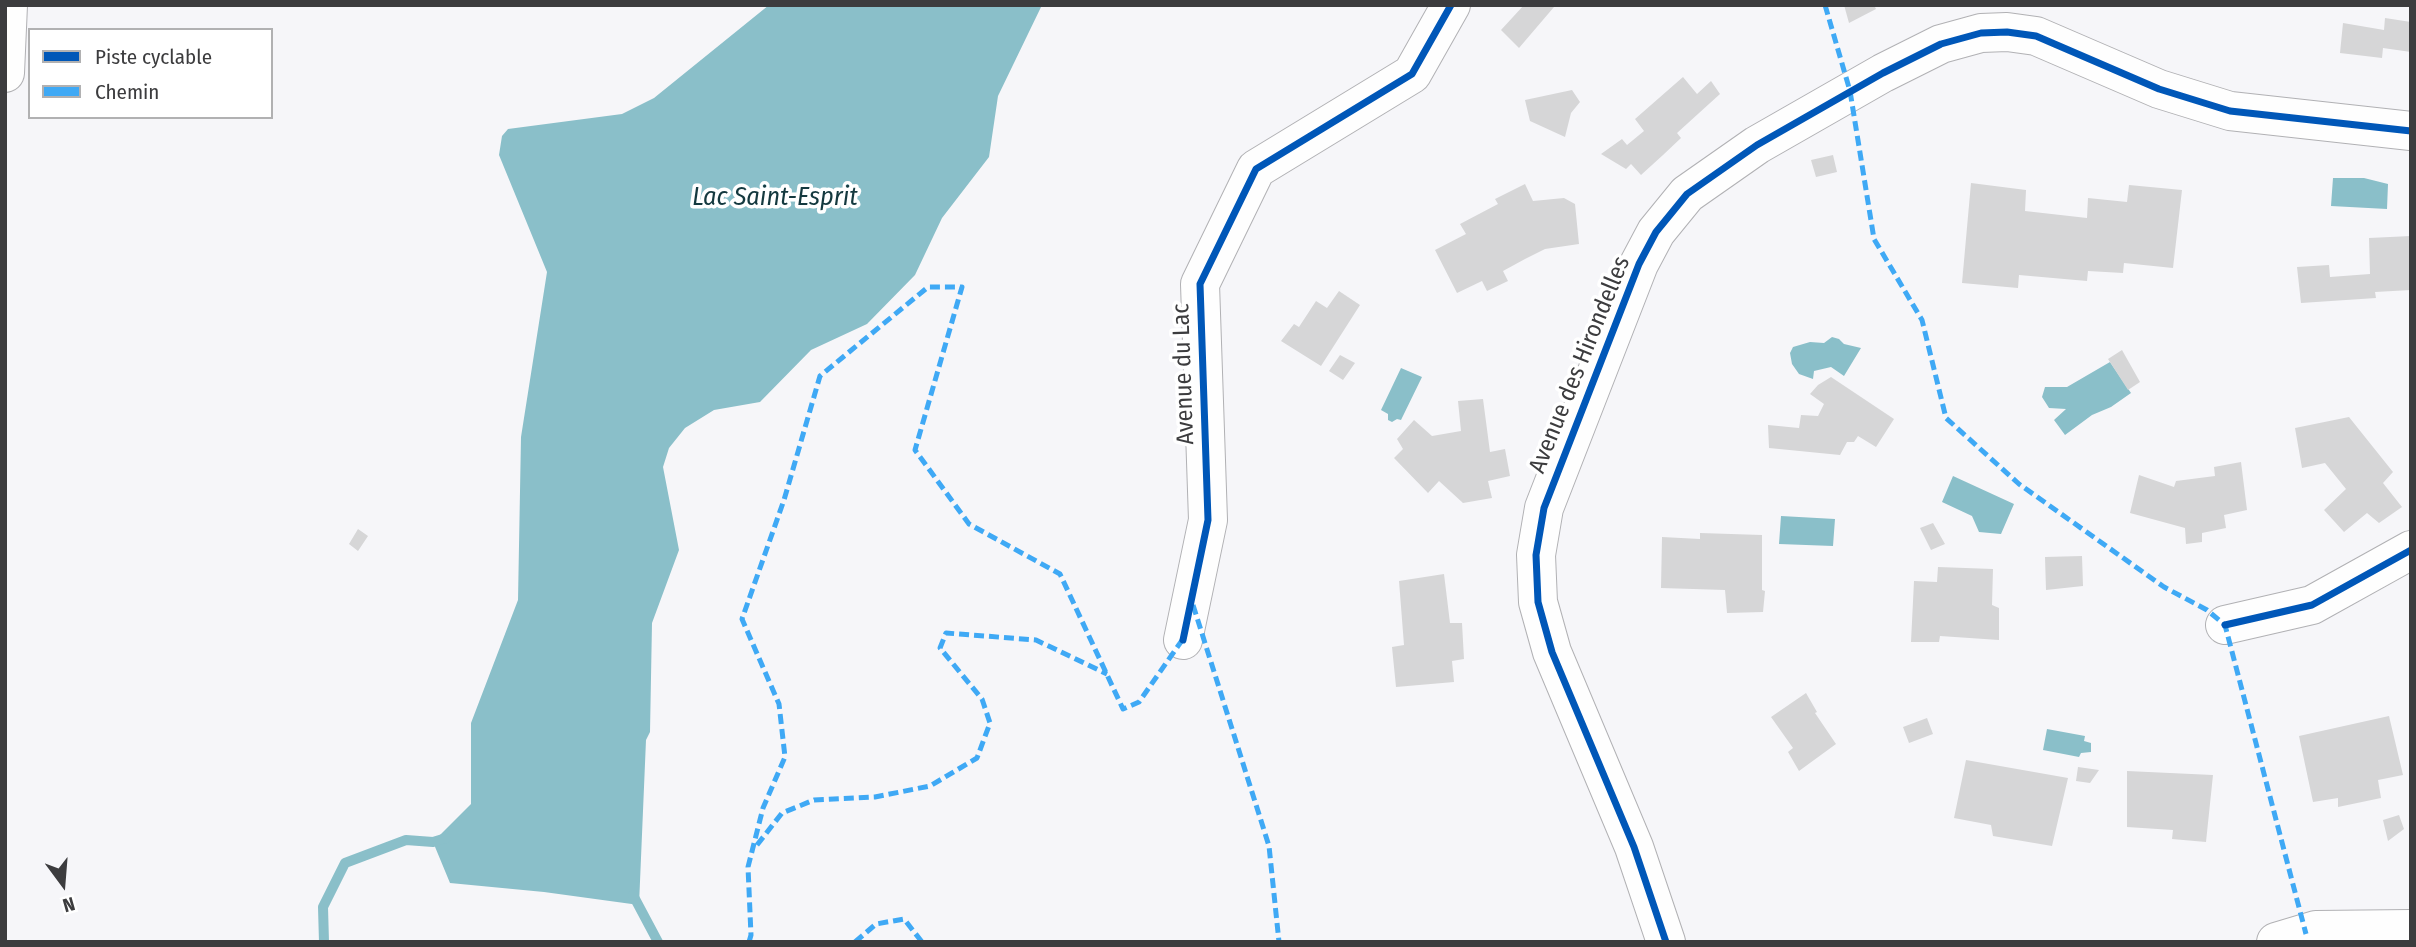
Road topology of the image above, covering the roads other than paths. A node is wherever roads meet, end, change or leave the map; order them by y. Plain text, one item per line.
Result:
1 (8, 5) edge
2 (1451, 5) edge
3 (5, 73) edge
4 (2411, 131) edge
5 (2411, 550) edge
6 (2225, 625) dead end
7 (1183, 640) dead end
8 (2411, 929) edge
9 (1666, 942) edge
10 (2276, 942) edge

1 - 3 street
2 - 7 street, Avenue du Lac
4 - 9 street, Avenue des Hirondelles
5 - 6 street
8 - 10 street

